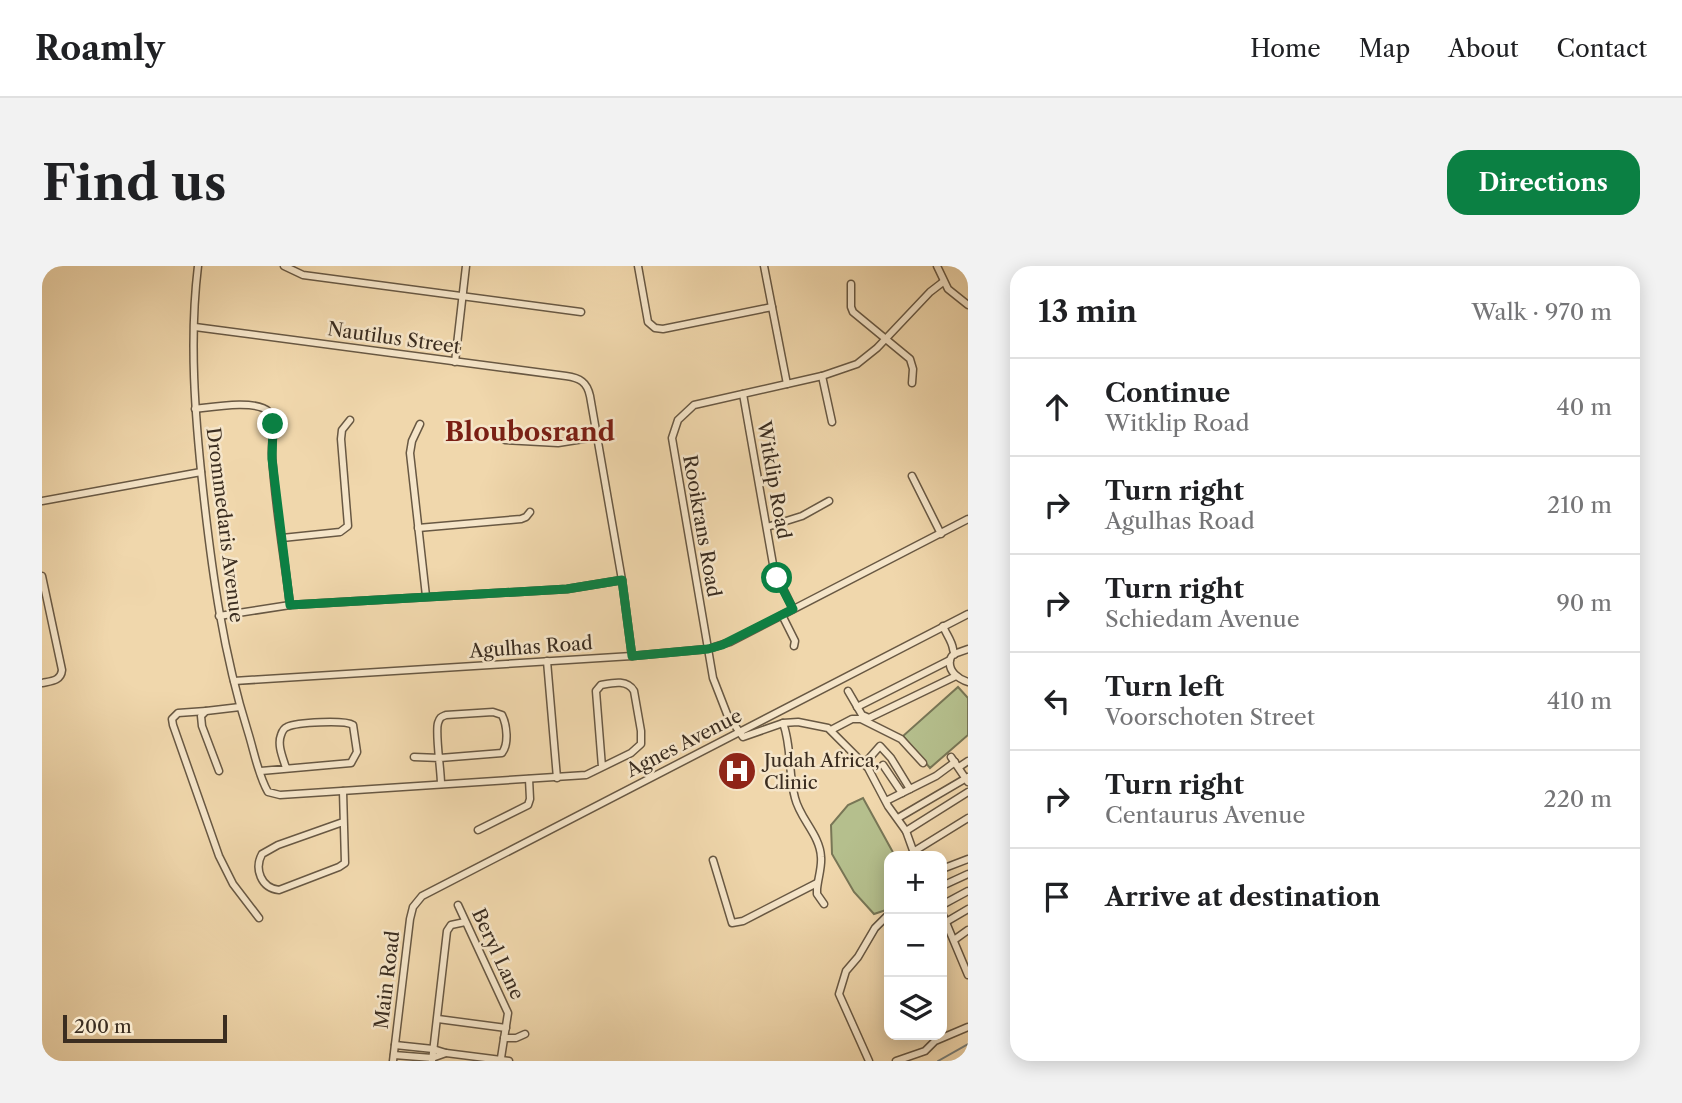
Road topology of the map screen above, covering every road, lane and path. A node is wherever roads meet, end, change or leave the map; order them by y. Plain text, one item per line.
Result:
1 (198, 266) edge
2 (285, 266) edge
3 (466, 266) edge
4 (638, 266) edge
5 (764, 266) edge
6 (937, 266) edge
7 (943, 282) junction
8 (851, 284) dead end
9 (462, 297) junction
10 (968, 305) edge
11 (772, 307) junction
12 (581, 312) dead end
13 (195, 327) junction
14 (887, 339) junction
15 (455, 362) junction
16 (822, 376) junction
17 (912, 383) dead end
18 (787, 384) junction
19 (743, 394) junction
20 (195, 409) junction
21 (350, 420) dead end
22 (832, 422) dead end
23 (420, 424) dead end
24 (596, 437) junction
25 (505, 440) dead end
26 (201, 472) junction
27 (912, 476) dead end
28 (42, 501) edge
29 (829, 501) dead end
30 (530, 512) dead end
31 (968, 519) edge
32 (767, 527) junction
33 (418, 528) junction
34 (941, 534) junction
35 (282, 538) junction
36 (42, 576) edge
37 (622, 580) junction
38 (426, 596) junction
39 (290, 605) junction
40 (793, 609) junction
41 (968, 614) edge
42 (782, 615) junction
43 (219, 617) junction
44 (943, 626) junction
45 (794, 646) dead end
46 (708, 649) junction
47 (968, 649) edge
48 (632, 656) junction
49 (952, 657) junction
50 (547, 661) junction
51 (956, 676) junction
52 (234, 681) junction
53 (968, 682) edge
54 (42, 683) edge
55 (848, 691) dead end
56 (240, 707) junction
57 (857, 707) junction
58 (205, 711) junction
59 (783, 723) junction
60 (831, 730) junction
61 (738, 732) junction
62 (414, 757) dead end
63 (440, 758) junction
64 (968, 761) edge
65 (955, 762) junction
66 (865, 763) junction
67 (923, 763) dead end
68 (883, 765) dead end
69 (602, 767) junction
70 (286, 768) junction
71 (219, 771) dead end
72 (261, 771) junction
73 (557, 778) junction
74 (529, 779) junction
75 (967, 779) edge
76 (441, 784) junction
77 (910, 789) junction
78 (343, 791) junction
79 (968, 792) edge
80 (902, 793) junction
81 (886, 801) junction
82 (898, 818) junction
83 (968, 818) edge
84 (343, 822) junction
85 (478, 830) dead end
86 (906, 831) junction
87 (913, 851) edge
88 (918, 851) edge
89 (968, 859) edge
90 (713, 860) dead end
91 (947, 867) edge
92 (968, 874) edge
93 (817, 883) junction
94 (947, 884) edge
95 (968, 891) edge
96 (947, 902) edge
97 (416, 903) joint
98 (824, 904) dead end
99 (458, 905) dead end
100 (968, 909) edge
101 (259, 918) dead end
102 (884, 919) edge
103 (947, 921) edge
104 (465, 922) junction
105 (947, 924) edge
106 (968, 930) edge
107 (954, 940) junction
108 (968, 948) edge
109 (960, 953) junction
110 (966, 965) edge
111 (968, 975) edge
112 (438, 1019) junction
113 (968, 1027) edge
114 (506, 1028) junction
115 (525, 1034) dead end
116 (504, 1038) junction
117 (395, 1045) junction
118 (433, 1049) junction
119 (446, 1053) junction
120 (393, 1058) edge
121 (501, 1059) junction
122 (432, 1060) edge
123 (509, 1061) edge
124 (869, 1061) edge
125 (896, 1061) edge

1 - 13 street, Drommedaris Avenue
2 - 9 street
3 - 9 street
4 - 11 street
5 - 11 street
6 - 7 street
7 - 10 street
7 - 14 street, Rooikrans Road
8 - 14 street
9 - 12 street
9 - 15 street
11 - 18 street
13 - 15 street, Nautilus Street
13 - 20 street, Drommedaris Avenue
14 - 16 street, Rooikrans Road
14 - 17 street
15 - 24 street, Nautilus Street
16 - 18 street, Rooikrans Road
16 - 22 street
18 - 19 street, Rooikrans Road
19 - 32 street, Witklip Road
19 - 46 street, Rooikrans Road
20 - 26 street, Drommedaris Avenue
20 - 35 street
21 - 35 street
23 - 33 street
24 - 25 street
24 - 37 street
26 - 28 street
26 - 43 street, Drommedaris Avenue
27 - 34 street
29 - 32 street
30 - 33 street
31 - 34 street, Agulhas Road
32 - 40 street, Witklip Road
33 - 38 street
34 - 40 street, Agulhas Road
35 - 39 street
36 - 54 street
37 - 38 street
37 - 48 street
38 - 39 street
39 - 43 street
40 - 42 street, Agulhas Road
41 - 44 street, Agnes Avenue
42 - 45 street
42 - 46 street, Agulhas Road
43 - 52 street, Drommedaris Avenue
44 - 49 street
44 - 61 street, Agnes Avenue
46 - 48 street, Agulhas Road
46 - 61 street, Rooikrans Road
47 - 49 street
48 - 50 street, Agulhas Road
49 - 51 street
49 - 57 street
50 - 52 street, Agulhas Road
50 - 73 street
51 - 53 street
51 - 57 street
52 - 56 street, Drommedaris Avenue
55 - 57 street
56 - 58 street
56 - 72 street, Drommedaris Avenue
58 - 71 street
58 - 101 street
59 - 60 street
59 - 61 street
59 - 93 street
60 - 66 street
60 - 67 street
61 - 97 street, Agnes Avenue
62 - 63 street
63 - 63 street
63 - 76 street
64 - 65 street
65 - 75 street
65 - 77 street
66 - 77 street
66 - 81 street
68 - 80 street
69 - 69 street
69 - 73 street
70 - 70 street
70 - 72 street
72 - 78 street, Drommedaris Avenue
73 - 74 street
74 - 76 street
74 - 85 street
75 - 82 street
76 - 78 street
77 - 80 street
78 - 84 street
79 - 86 street
80 - 81 street
81 - 82 street
82 - 86 street
83 - 88 street
84 - 84 street
86 - 87 street
89 - 91 street
90 - 93 street
92 - 94 street
93 - 98 street
95 - 96 street
97 - 117 street, Main Road
99 - 104 street, Beryl Lane
100 - 103 street
102 - 124 street
104 - 112 street
104 - 114 street, Beryl Lane
105 - 107 street
106 - 107 street
107 - 109 street
108 - 109 street
109 - 110 street
110 - 111 street
112 - 114 street
112 - 118 street
113 - 125 street
114 - 116 street, Beryl Lane
115 - 116 street
116 - 121 street, Beryl Lane
117 - 118 street
117 - 120 street, Main Road
118 - 119 street
118 - 122 street
119 - 121 street
119 - 122 street
120 - 122 street
121 - 123 street

